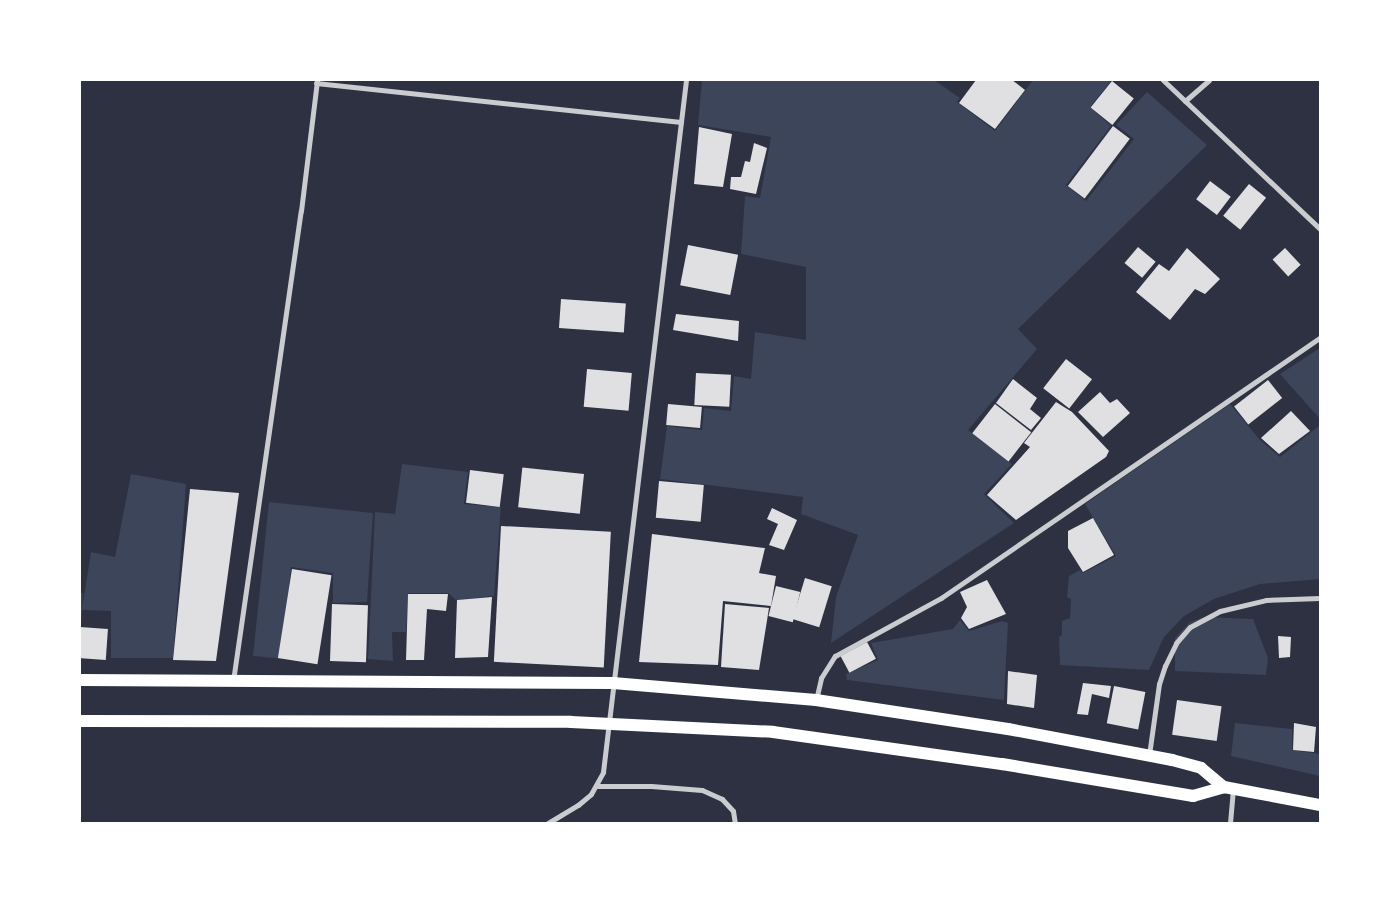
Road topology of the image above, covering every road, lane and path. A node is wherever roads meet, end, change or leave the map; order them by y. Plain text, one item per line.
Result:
1 (686, 80) edge
2 (1163, 80) edge
3 (1209, 80) edge
4 (316, 81) edge
5 (1185, 101) junction
6 (680, 122) junction
7 (1320, 229) edge
8 (1320, 338) edge
9 (1320, 598) edge
10 (80, 680) edge
11 (233, 681) junction
12 (613, 683) junction
13 (816, 700) junction
14 (80, 721) edge
15 (610, 722) junction
16 (1148, 756) junction
17 (597, 786) junction
18 (1228, 787) junction
19 (1320, 805) edge
20 (548, 823) edge
21 (735, 823) edge
22 (1230, 823) edge

1 - 6 street
2 - 5 street
3 - 5 street
4 - 6 street
4 - 11 street
5 - 7 street
6 - 12 street
8 - 13 street
9 - 16 street
10 - 11 main road
11 - 12 main road
12 - 13 main road
12 - 15 street
13 - 16 main road
14 - 15 main road
15 - 17 street
15 - 18 main road
16 - 18 main road
17 - 20 street
17 - 21 street
18 - 19 main road
18 - 22 street

